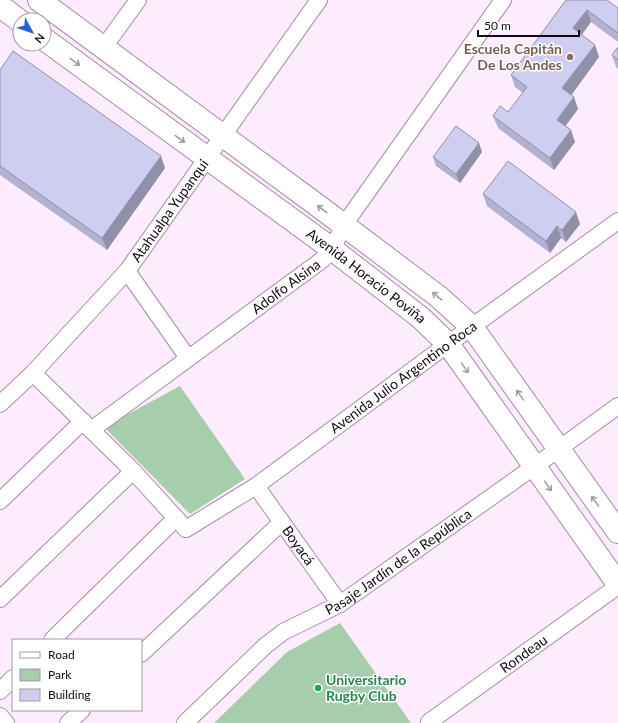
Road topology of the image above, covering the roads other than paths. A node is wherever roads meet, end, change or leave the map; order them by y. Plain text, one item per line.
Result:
1 (39, 0) edge
2 (138, 0) edge
3 (320, 0) edge
4 (502, 0) edge
5 (0, 6) edge
6 (12, 15) edge
7 (52, 44) edge
8 (104, 47) junction
9 (224, 136) junction
10 (207, 158) junction
11 (618, 221) edge
12 (344, 225) junction
13 (332, 249) junction
14 (127, 271) junction
15 (472, 327) junction
16 (448, 344) junction
17 (188, 358) junction
18 (33, 373) junction
19 (0, 404) edge
20 (618, 406) edge
21 (87, 426) junction
22 (558, 449) junction
23 (535, 466) junction
24 (133, 471) junction
25 (256, 486) junction
26 (0, 501) edge
27 (282, 522) junction
28 (181, 523) junction
29 (618, 532) edge
30 (618, 585) edge
31 (0, 599) edge
32 (340, 604) junction
33 (53, 639) edge
34 (142, 653) edge
35 (12, 679) edge
36 (0, 691) edge
37 (81, 711) edge
38 (0, 716) edge
39 (430, 722) edge
40 (6, 723) edge
41 (68, 723) edge
42 (185, 723) edge

1 - 8 main road, Avenida Horacio Poviña
2 - 8 street
3 - 9 street, Atahualpa Yupanqui
4 - 12 street, Adolfo Alsina
5 - 6 main road
7 -> 10 main road, Avenida Horacio Poviña
8 - 9 main road, Avenida Horacio Poviña
9 - 10 street, Atahualpa Yupanqui
12 -> 9 main road, Avenida Horacio Poviña
10 - 13 main road, Avenida Horacio Poviña
10 - 14 street, Atahualpa Yupanqui
11 - 15 street, Avenida Julio Argentino Roca
12 - 13 street, Adolfo Alsina
15 -> 12 main road, Avenida Horacio Poviña
13 - 16 main road, Avenida Horacio Poviña
13 - 17 street, Adolfo Alsina
14 - 17 street
14 - 18 street, Atahualpa Yupanqui
15 - 16 street, Avenida Julio Argentino Roca
22 -> 15 main road, Avenida Horacio Poviña
16 -> 23 main road, Avenida Horacio Poviña
16 - 25 street, Avenida Julio Argentino Roca
17 - 21 street, Adolfo Alsina
18 - 19 street, Atahualpa Yupanqui
18 - 21 street
20 - 22 street, Pasaje Jardín de la República
21 - 24 street
21 - 26 street, Adolfo Alsina
22 - 23 street, Pasaje Jardín de la República
29 -> 22 main road, Avenida Horacio Poviña
23 -> 30 main road, Avenida Horacio Poviña
23 - 32 street, Pasaje Jardín de la República
24 - 28 street
24 - 31 street
25 - 27 street, Boyacá
25 - 28 street, Avenida Julio Argentino Roca
27 - 32 street, Boyacá
27 - 34 street
28 - 33 street, Avenida Julio Argentino Roca
30 - 39 street, Rondeau
32 - 42 street, Pasaje Jardín de la República
35 - 36 street
37 - 41 street
38 - 40 street

